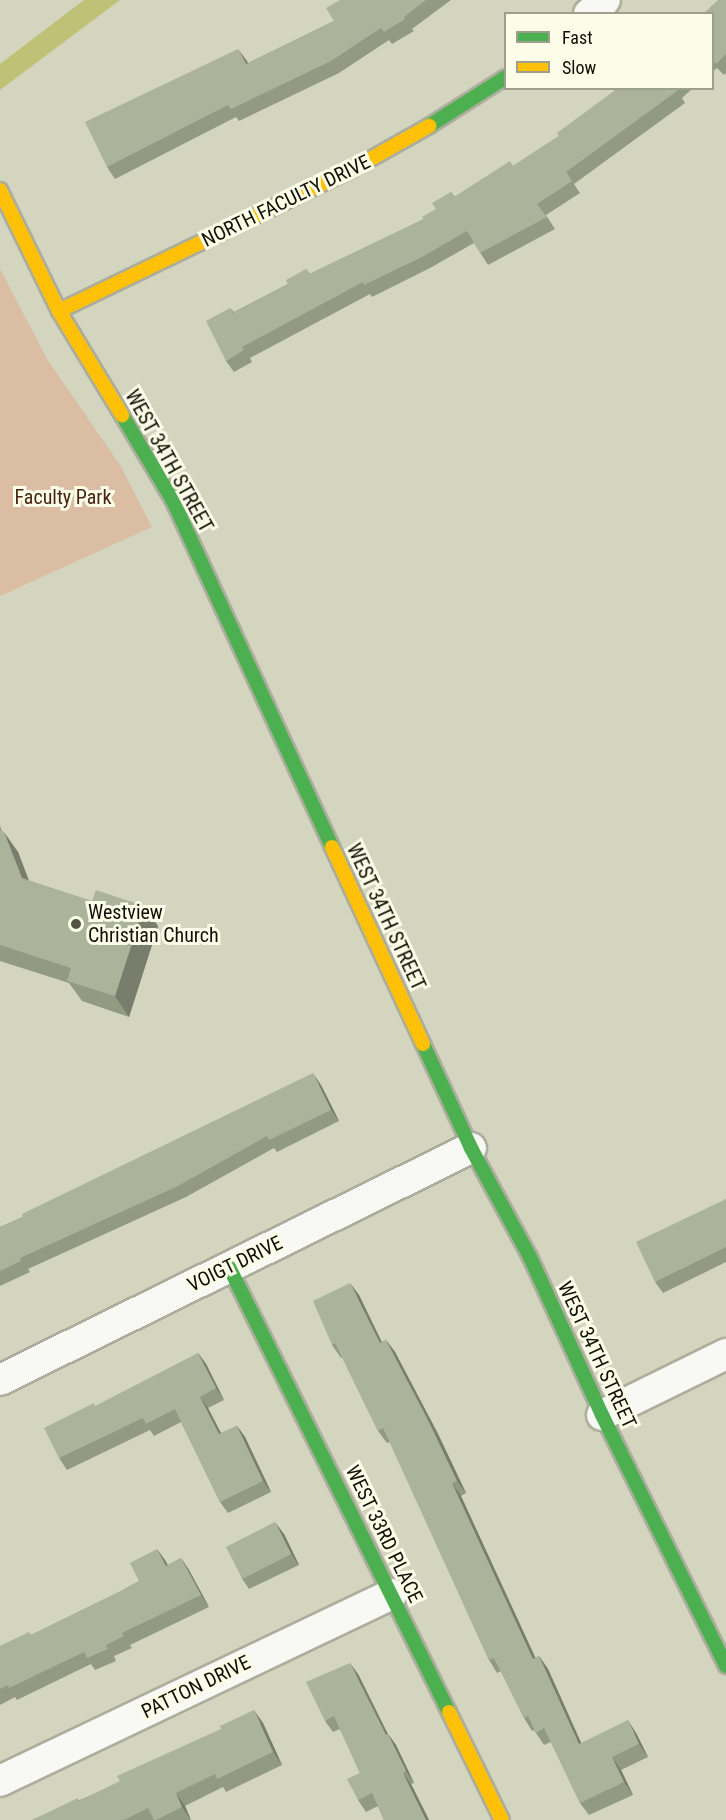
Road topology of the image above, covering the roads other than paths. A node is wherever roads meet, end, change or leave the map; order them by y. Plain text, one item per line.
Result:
1 (605, 0) edge
2 (591, 12) edge
3 (504, 77) edge
4 (0, 190) edge
5 (59, 311) junction
6 (471, 1148) junction
7 (229, 1267) junction
8 (726, 1354) edge
9 (0, 1380) edge
10 (602, 1414) junction
11 (392, 1594) junction
12 (726, 1666) edge
13 (0, 1781) edge
14 (502, 1820) edge

1 - 2 street
3 - 5 street, NORTH FACULTY DRIVE
4 - 5 street, WEST 34TH STREET
5 - 6 street, WEST 34TH STREET
6 - 7 street, VOIGT DRIVE
6 - 10 street, WEST 34TH STREET
7 - 9 street, VOIGT DRIVE
7 - 11 street, WEST 33RD PLACE
8 - 10 street
10 - 12 street, WEST 34TH STREET
11 - 13 street, PATTON DRIVE
11 - 14 street, WEST 33RD PLACE

